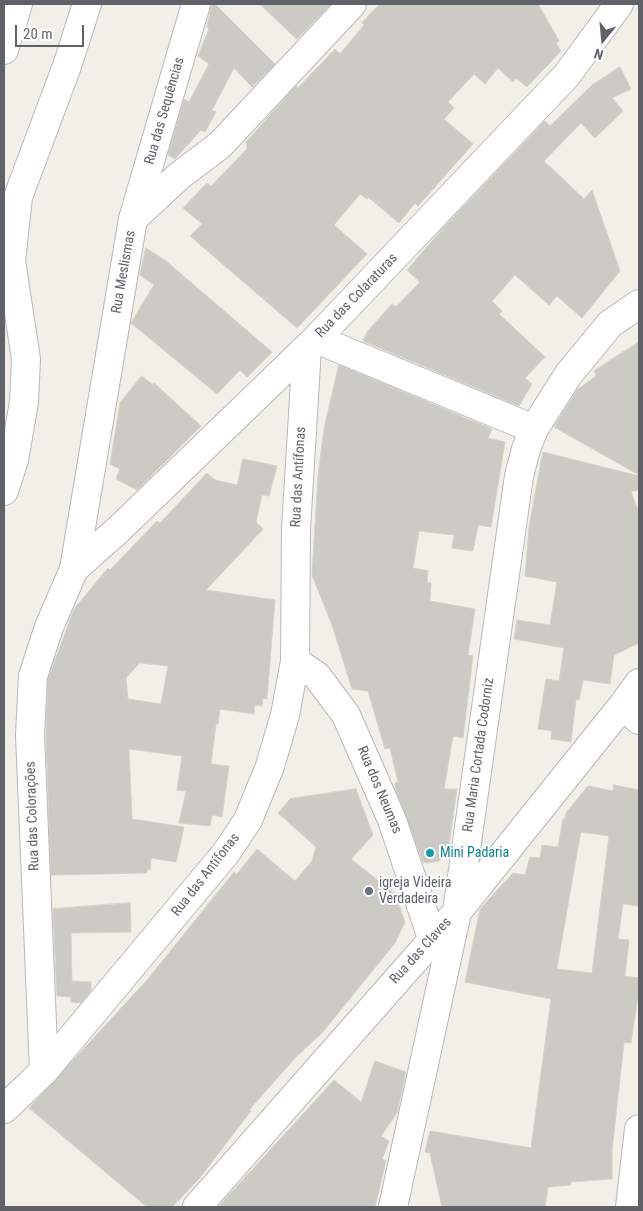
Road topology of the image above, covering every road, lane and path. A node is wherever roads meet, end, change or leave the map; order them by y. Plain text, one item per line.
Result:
1 (18, 4) edge
2 (87, 4) edge
3 (196, 4) edge
4 (352, 4) edge
5 (619, 4) edge
6 (4, 50) edge
7 (133, 219) junction
8 (639, 304) edge
9 (312, 343) junction
10 (534, 429) junction
11 (4, 492) edge
12 (74, 568) junction
13 (294, 661) junction
14 (639, 683) edge
15 (631, 712) edge
16 (456, 912) junction
17 (432, 938) junction
18 (44, 1071) junction
19 (4, 1109) edge
20 (639, 1129) edge
21 (197, 1207) edge
22 (393, 1207) edge
23 (630, 1207) edge

1 - 6 street
2 - 11 street
3 - 7 street, Rua das Sequências
4 - 7 street, Rua Meslismas
5 - 9 street, Rua das Colaraturas
7 - 12 street, Rua Meslismas
8 - 10 street, Rua Maria Cortada Codorniz
9 - 10 street
9 - 12 street, Rua das Colaraturas
9 - 13 street, Rua das Antífonas
10 - 16 street, Rua Maria Cortada Codorniz
12 - 18 street, Rua das Colorações
13 - 17 street, Rua dos Neumas
13 - 18 street, Rua das Antífonas
14 - 15 street, Rua das Claves
15 - 16 street, Rua das Claves
16 - 17 street, Rua das Claves
16 - 22 street, Rua Maria Cortada Codorniz
17 - 21 street, Rua das Claves
18 - 19 street, Rua das Antífonas
20 - 23 street

